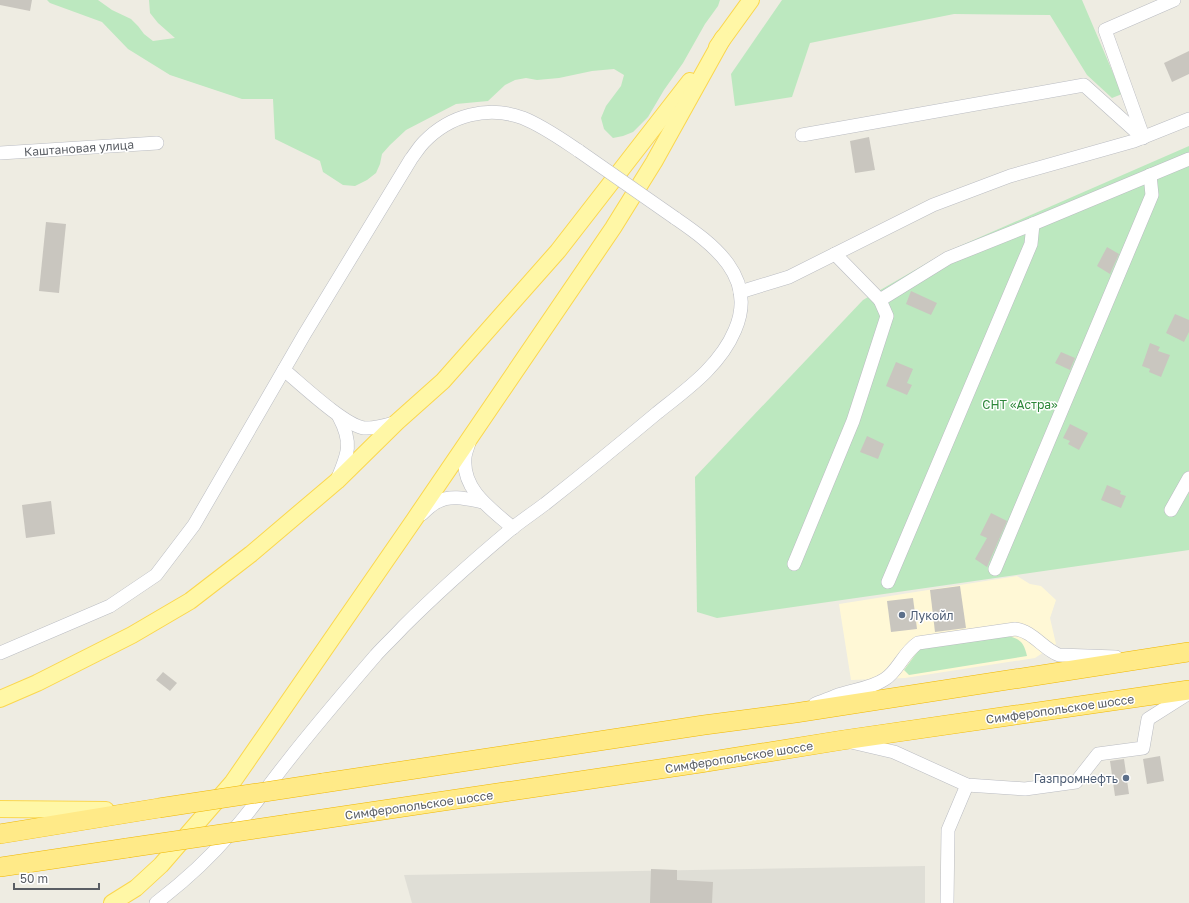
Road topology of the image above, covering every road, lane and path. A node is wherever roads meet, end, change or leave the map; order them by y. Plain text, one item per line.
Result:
1 (750, 0) edge
2 (1174, 0) edge
3 (723, 38) junction
4 (1189, 119) edge
5 (802, 135) dead end
6 (1143, 138) junction
7 (157, 143) dead end
8 (0, 153) edge
9 (1189, 159) edge
10 (1150, 175) junction
11 (1033, 224) junction
12 (835, 254) junction
13 (740, 292) junction
14 (880, 300) junction
15 (284, 370) junction
16 (338, 415) junction
17 (397, 422) junction
18 (471, 437) junction
19 (1189, 478) edge
20 (337, 481) junction
21 (483, 502) junction
22 (1171, 510) dead end
23 (414, 520) junction
24 (513, 528) junction
25 (794, 564) dead end
26 (995, 569) dead end
27 (888, 582) dead end
28 (1189, 652) edge
29 (0, 653) edge
30 (1146, 658) junction
31 (1189, 691) edge
32 (0, 699) edge
33 (795, 712) junction
34 (844, 740) junction
35 (967, 785) junction
36 (0, 809) edge
37 (154, 809) junction
38 (0, 834) edge
39 (0, 867) edge
40 (112, 903) edge
41 (156, 903) edge
42 (947, 903) edge

1 - 3 main road
2 - 6 street
3 - 17 main road
3 - 18 main road
4 - 6 street
5 - 6 street
6 - 12 street
7 - 8 street, Каштановая улица
9 - 10 street
10 - 11 street
10 - 26 street
11 - 14 street
11 - 27 street
12 - 13 street
12 - 14 street
13 - 15 street, bridge
13 - 24 street
14 - 25 street
15 - 16 street
15 - 29 street
16 - 17 street
16 - 20 street
17 - 20 main road
18 - 21 street
18 - 23 main road
19 - 22 street
20 - 32 main road
21 - 23 street
21 - 24 street
23 - 40 main road
24 - 41 street
28 - 30 highway
30 - 33 highway
30 - 33 street
31 - 34 highway, Симферопольское шоссе
31 - 35 street
33 - 37 highway, bridge
34 - 35 street
34 - 39 highway, Симферопольское шоссе, bridge
35 - 42 street
36 - 37 main road
37 - 38 highway

